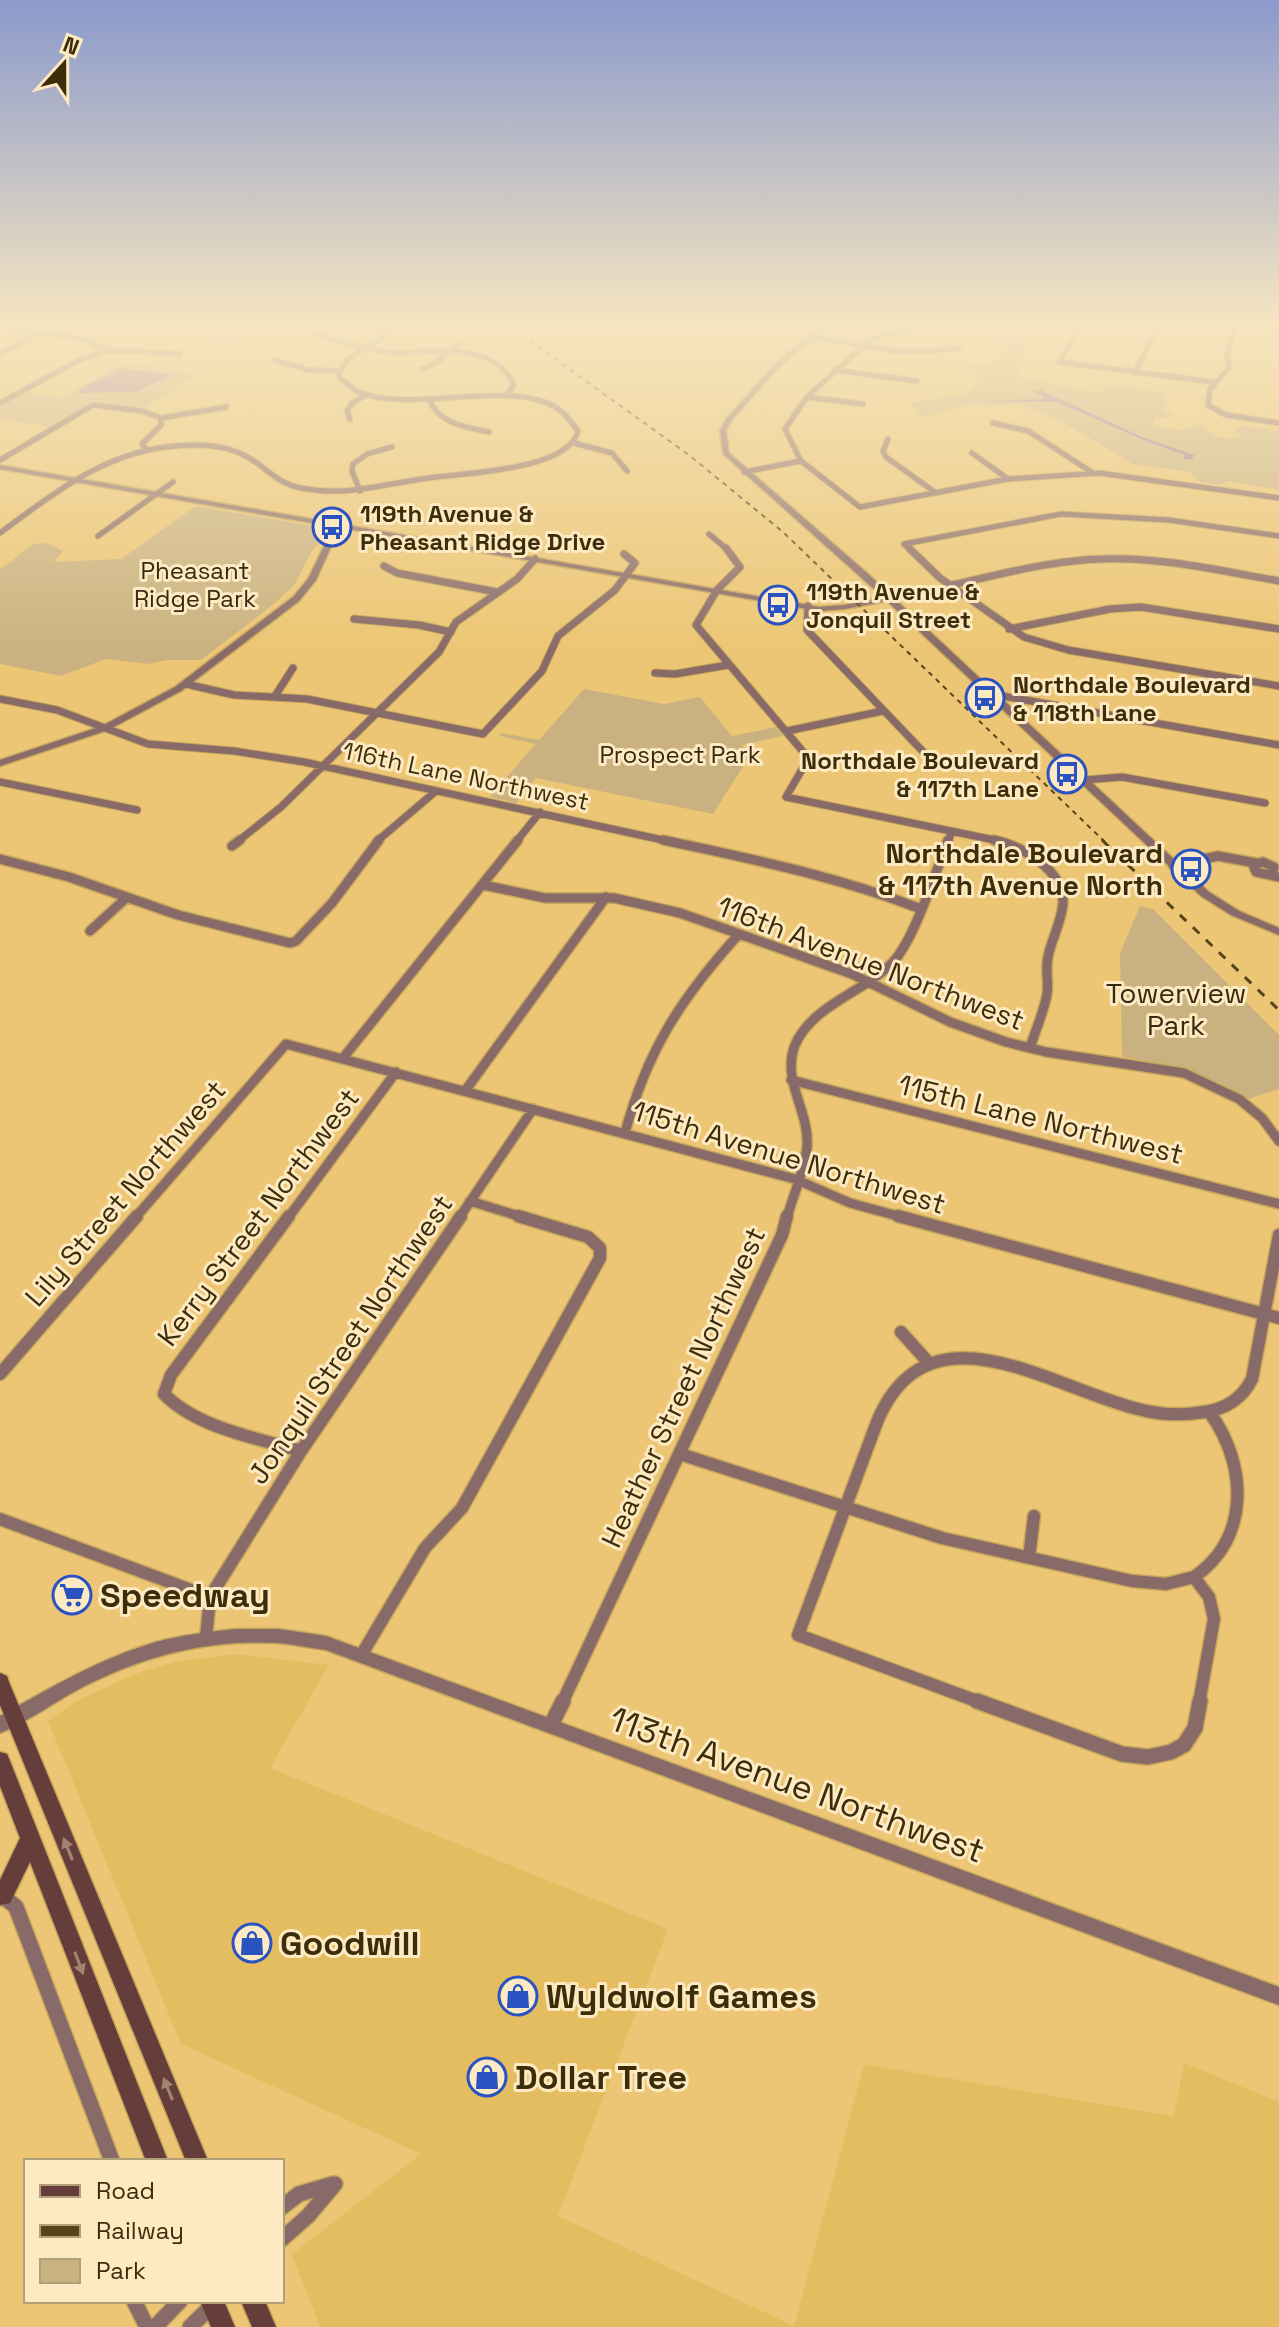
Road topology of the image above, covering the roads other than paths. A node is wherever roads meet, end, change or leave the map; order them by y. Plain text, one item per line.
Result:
1 (49, 432) edge
2 (153, 432) edge
3 (576, 432) edge
4 (723, 432) edge
5 (786, 432) edge
6 (1029, 432) edge
7 (888, 439) dead end
8 (574, 443) junction
9 (392, 447) dead end
10 (146, 449) junction
11 (972, 453) dead end
12 (0, 460) edge
13 (801, 461) junction
14 (0, 467) edge
15 (627, 471) dead end
16 (744, 472) junction
17 (1093, 473) junction
18 (77, 479) junction
19 (1008, 479) junction
20 (173, 482) dead end
21 (360, 491) junction
22 (936, 493) junction
23 (160, 494) junction
24 (1279, 498) edge
25 (347, 526) junction
26 (0, 533) edge
27 (709, 534) dead end
28 (98, 536) dead end
29 (1279, 536) edge
30 (624, 554) dead end
31 (535, 559) junction
32 (384, 566) dead end
33 (628, 575) junction
34 (1279, 581) edge
35 (952, 585) junction
36 (717, 590) junction
37 (497, 592) junction
38 (888, 598) junction
39 (808, 606) junction
40 (354, 619) dead end
41 (1009, 629) junction
42 (1279, 629) edge
43 (451, 632) junction
44 (728, 665) junction
45 (293, 668) dead end
46 (655, 673) dead end
47 (186, 684) junction
48 (1279, 686) edge
49 (991, 694) junction
50 (275, 696) junction
51 (0, 699) edge
52 (883, 711) junction
53 (378, 713) junction
54 (105, 728) junction
55 (787, 731) junction
56 (1279, 745) edge
57 (932, 761) dead end
58 (0, 763) edge
59 (325, 767) junction
60 (1084, 780) junction
61 (0, 782) edge
62 (436, 791) junction
63 (1265, 803) dead end
64 (137, 810) dead end
65 (540, 812) junction
66 (952, 831) junction
67 (232, 846) dead end
68 (0, 859) edge
69 (1173, 865) junction
70 (1276, 876) edge
71 (483, 885) junction
72 (606, 897) junction
73 (125, 899) junction
74 (921, 909) junction
75 (90, 931) dead end
76 (1279, 932) edge
77 (739, 934) junction
78 (870, 981) junction
79 (286, 1044) joint
80 (1030, 1048) junction
81 (343, 1058) junction
82 (396, 1072) junction
83 (791, 1080) junction
84 (465, 1091) junction
85 (533, 1109) junction
86 (625, 1133) junction
87 (1279, 1141) edge
88 (795, 1179) junction
89 (470, 1201) junction
90 (1279, 1204) edge
91 (1279, 1235) edge
92 (1265, 1314) junction
93 (1279, 1318) edge
94 (901, 1332) dead end
95 (929, 1363) junction
96 (0, 1374) edge
97 (1210, 1413) junction
98 (301, 1451) junction
99 (680, 1454) junction
100 (845, 1509) junction
101 (1034, 1516) dead end
102 (0, 1519) edge
103 (1029, 1558) junction
104 (1194, 1577) junction
105 (210, 1597) junction
106 (206, 1638) junction
107 (362, 1654) junction
108 (0, 1682) edge
109 (7, 1721) edge
110 (551, 1725) junction
111 (0, 1761) edge
112 (31, 1838) junction
113 (2, 1897) edge
114 (1279, 1996) edge
115 (111, 2159) edge
116 (156, 2159) edge
117 (196, 2159) edge
118 (284, 2205) edge
119 (284, 2237) edge
120 (135, 2303) edge
121 (178, 2303) edge
122 (254, 2303) edge
123 (216, 2308) edge
124 (147, 2327) edge
125 (155, 2327) edge
126 (190, 2327) edge
127 (264, 2327) edge

1 - 12 street
2 - 10 street
3 - 8 street
4 - 16 street
5 - 13 street
6 - 17 street
7 - 22 street
8 - 15 street
8 - 21 street
9 - 21 street
10 - 18 street
10 - 21 street
11 - 19 street
13 - 16 street
13 - 22 street
14 - 18 street
16 - 38 street
17 - 19 street
17 - 24 street
18 - 23 street
18 - 26 street
19 - 22 street
20 - 23 street
23 - 25 street
23 - 28 street
25 - 31 street
25 - 47 street
27 - 36 street
29 - 35 street
30 - 33 street
31 - 33 street
31 - 37 street
32 - 37 street
33 - 36 street
33 - 53 street
34 - 35 street
35 - 41 street
36 - 39 street
36 - 44 street
37 - 43 street
38 - 39 street
38 - 49 street
39 - 52 street
40 - 43 street
41 - 42 street
41 - 48 street
43 - 53 street
44 - 46 street
44 - 55 street
45 - 50 street
47 - 50 street
47 - 54 street
49 - 56 street
49 - 60 street
50 - 53 street
51 - 54 street, 116th Lane Northwest
52 - 55 street
52 - 57 street
53 - 59 street
54 - 58 street
54 - 59 street, 116th Lane Northwest
55 - 66 street
59 - 62 street, 116th Lane Northwest
59 - 67 street
60 - 63 street
60 - 69 street
61 - 64 street
62 - 65 street, 116th Lane Northwest
62 - 73 street
65 - 71 street, Kerry Street Northwest
65 - 74 street, 116th Lane Northwest
66 - 74 street, Heather Street Northwest
66 - 80 street
68 - 73 street
69 - 70 street
69 - 76 street
71 - 72 street, 116th Avenue Northwest
71 - 81 street, Kerry Street Northwest
72 - 77 street, 116th Avenue Northwest
72 - 84 street
73 - 75 street
74 - 78 street, Heather Street Northwest
77 - 78 street, 116th Avenue Northwest
77 - 86 street
78 - 80 street, 116th Avenue Northwest
78 - 83 street, Heather Street Northwest
79 - 81 street, 115th Avenue Northwest
79 - 96 street, Lily Street Northwest
80 - 87 street, 116th Avenue Northwest
81 - 82 street, 115th Avenue Northwest
82 - 84 street, 115th Avenue Northwest
82 - 98 street, Kerry Street Northwest
83 - 88 street, Heather Street Northwest
83 - 90 street, 115th Lane Northwest
84 - 85 street, 115th Avenue Northwest
85 - 86 street, 115th Avenue Northwest
85 - 89 street, Jonquil Street Northwest
86 - 88 street, 115th Avenue Northwest
88 - 92 street, 115th Avenue Northwest
88 - 99 street, Heather Street Northwest
89 - 98 street, Jonquil Street Northwest
89 - 107 street
91 - 92 street
92 - 93 street, 115th Avenue Northwest
92 - 97 street
94 - 95 street
95 - 97 street
95 - 100 street
97 - 104 street
98 - 105 street, Jonquil Street Northwest
99 - 100 street
99 - 110 street, Heather Street Northwest
100 - 103 street
100 - 104 street
101 - 103 street
102 - 105 street
103 - 104 street
105 - 106 street
106 - 107 street, 113th Avenue Northwest
106 - 109 street, 113th Avenue Northwest
107 - 110 street, 113th Avenue Northwest
108 - 109 main road
117 -> 109 main road
110 - 114 street, 113th Avenue Northwest
111 - 112 main road
112 - 113 main road
112 -> 116 main road
113 - 115 street
118 - 119 street
120 - 124 street
121 - 125 street
122 - 127 main road
123 - 126 street

